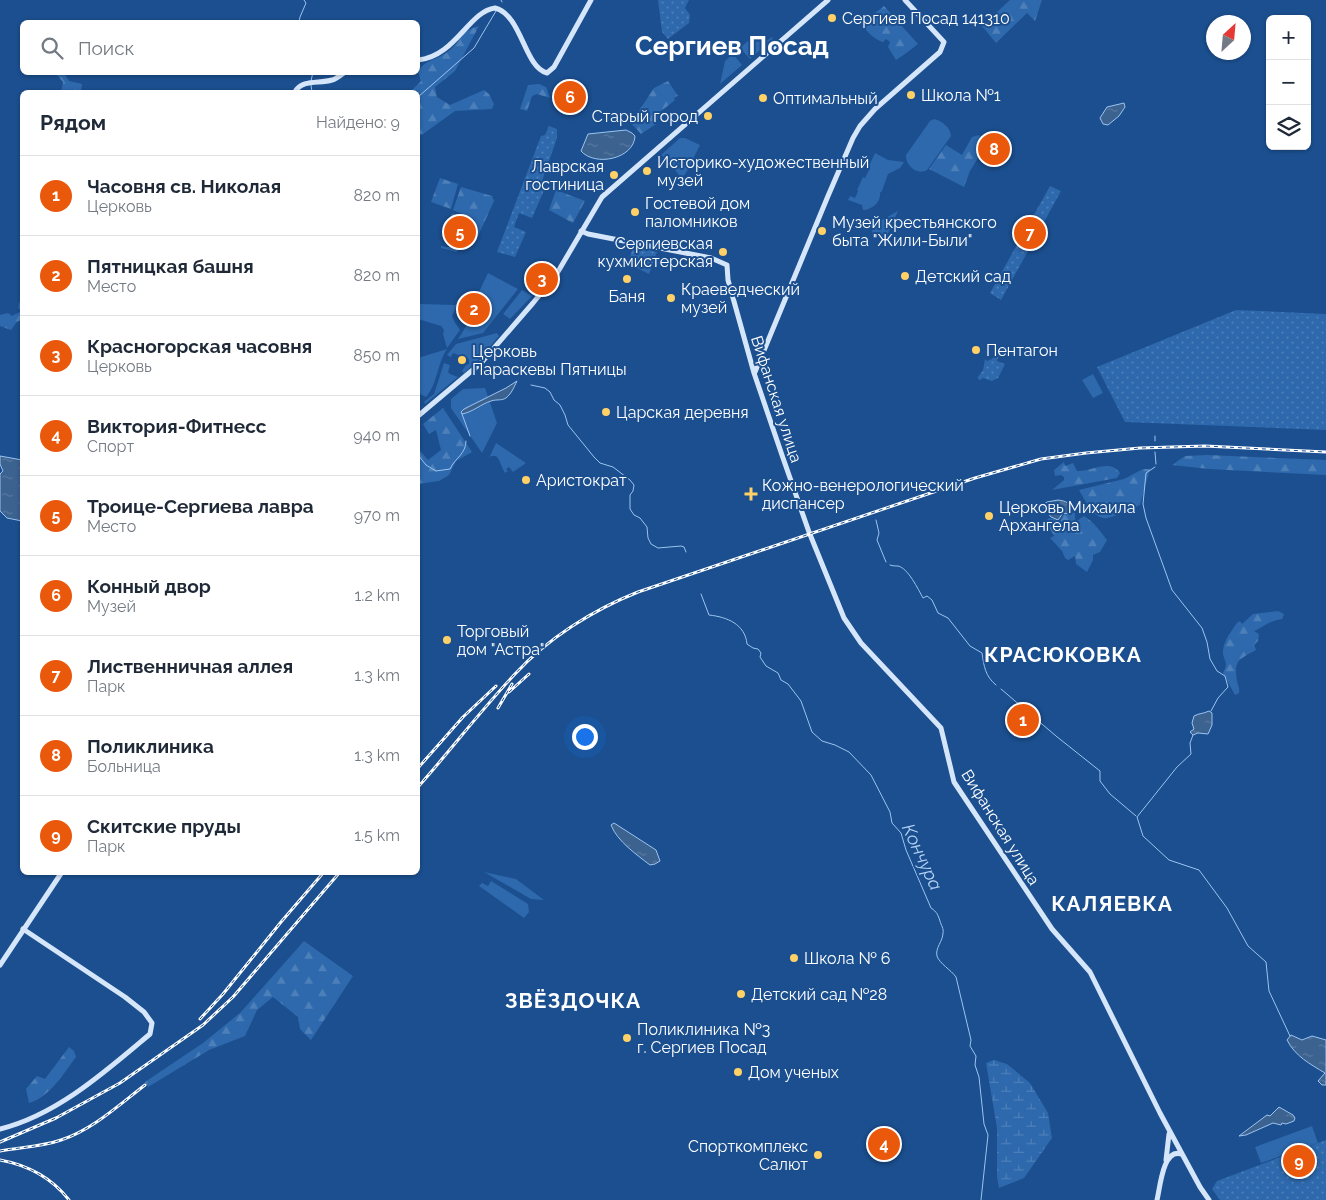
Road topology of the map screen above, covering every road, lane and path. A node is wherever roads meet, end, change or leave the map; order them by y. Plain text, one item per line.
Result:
1 (591, 0) edge
2 (828, 0) edge
3 (905, 0) edge
4 (420, 59) edge
5 (341, 75) edge
6 (297, 90) edge
7 (581, 231) junction
8 (754, 373) junction
9 (420, 414) edge
10 (60, 875) edge
11 (23, 930) junction
12 (0, 960) edge
13 (0, 965) edge
14 (0, 1129) edge
15 (1169, 1131) junction
16 (1181, 1154) junction
17 (1165, 1165) junction
18 (1157, 1200) edge
19 (1209, 1200) edge

1 - 4 main road
2 - 7 main road
3 - 8 main road
5 - 6 main road
7 - 8 main road, Вифанская улица
7 - 9 main road
8 - 15 main road, Вифанская улица
10 - 11 main road
11 - 12 main road
11 - 13 main road
11 - 14 main road
15 - 16 main road, Вифанская улица
15 - 17 main road
16 - 17 main road
16 - 19 main road, Вифанская улица
17 - 18 main road

